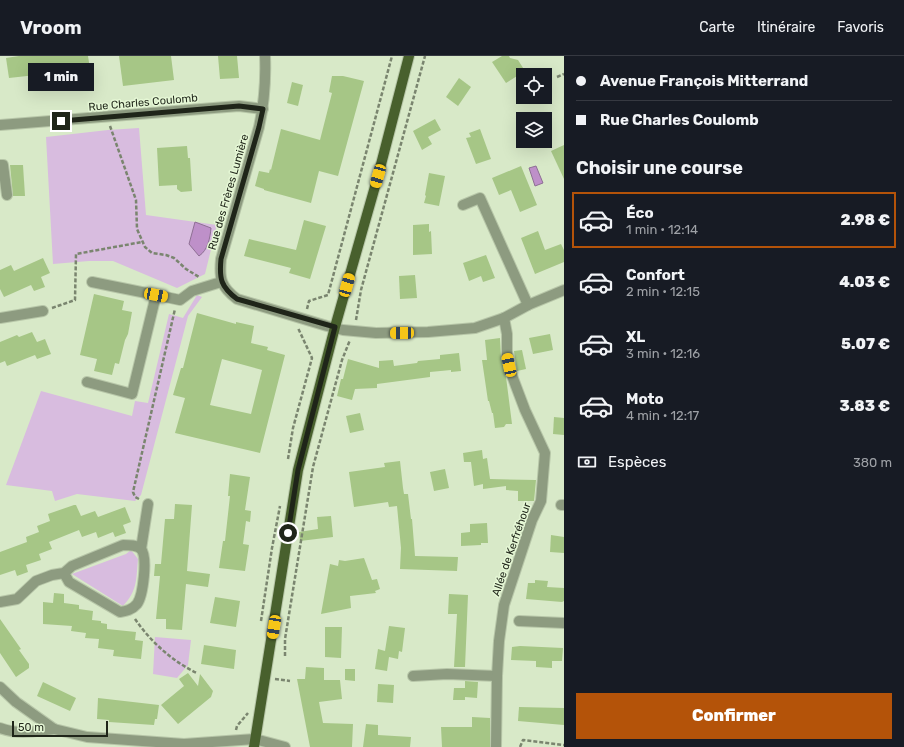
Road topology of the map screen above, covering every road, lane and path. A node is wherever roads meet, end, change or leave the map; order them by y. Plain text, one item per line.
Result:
1 (265, 56) edge
2 (392, 56) edge
3 (409, 56) edge
4 (425, 56) edge
5 (564, 74) edge
6 (557, 77) dead end
7 (263, 109) junction
8 (107, 118) junction
9 (0, 125) edge
10 (0, 165) edge
11 (7, 195) dead end
12 (463, 205) dead end
13 (142, 242) junction
14 (200, 278) dead end
15 (92, 282) dead end
16 (221, 282) junction
17 (564, 290) edge
18 (156, 295) junction
19 (177, 299) junction
20 (528, 305) junction
21 (43, 311) joint
22 (0, 318) edge
23 (504, 318) junction
24 (301, 323) junction
25 (335, 327) junction
26 (354, 331) junction
27 (87, 382) dead end
28 (135, 497) dead end
29 (148, 504) dead end
30 (141, 549) junction
31 (64, 573) junction
32 (0, 602) edge
33 (129, 610) junction
34 (519, 621) dead end
35 (564, 623) edge
36 (285, 656) dead end
37 (197, 673) dead end
38 (413, 676) dead end
39 (497, 676) junction
40 (0, 687) edge
41 (248, 713) dead end
42 (237, 726) dead end
43 (0, 728) edge
44 (54, 729) junction
45 (254, 743) edge
46 (564, 745) edge
47 (285, 747) edge
48 (496, 747) edge
49 (520, 747) edge

1 - 7 street, Rue des Frères Lumière
2 - 24 path
3 - 25 main road
4 - 26 path
5 - 6 path
7 - 8 street, Rue Charles Coulomb
7 - 16 street, Rue des Frères Lumière
8 - 9 street, Rue Charles Coulomb
8 - 13 path
10 - 11 street
12 - 20 street
13 - 14 path
13 - 21 path
15 - 18 street
16 - 19 street
16 - 24 street
17 - 20 street
18 - 19 street
18 - 27 street
19 - 28 path
20 - 23 street
21 - 22 street
23 - 26 street
23 - 39 street, Allée de Kerfréhour
24 - 25 street
25 - 26 street
25 - 45 main road
26 - 36 path
29 - 30 street
30 - 31 street
30 - 33 street
31 - 32 street
31 - 33 street
33 - 37 path
34 - 35 street
38 - 39 street
39 - 48 street, Allée de Kerfréhour
40 - 44 street
41 - 42 path
43 - 44 street
44 - 45 street
45 - 47 street
46 - 49 path

